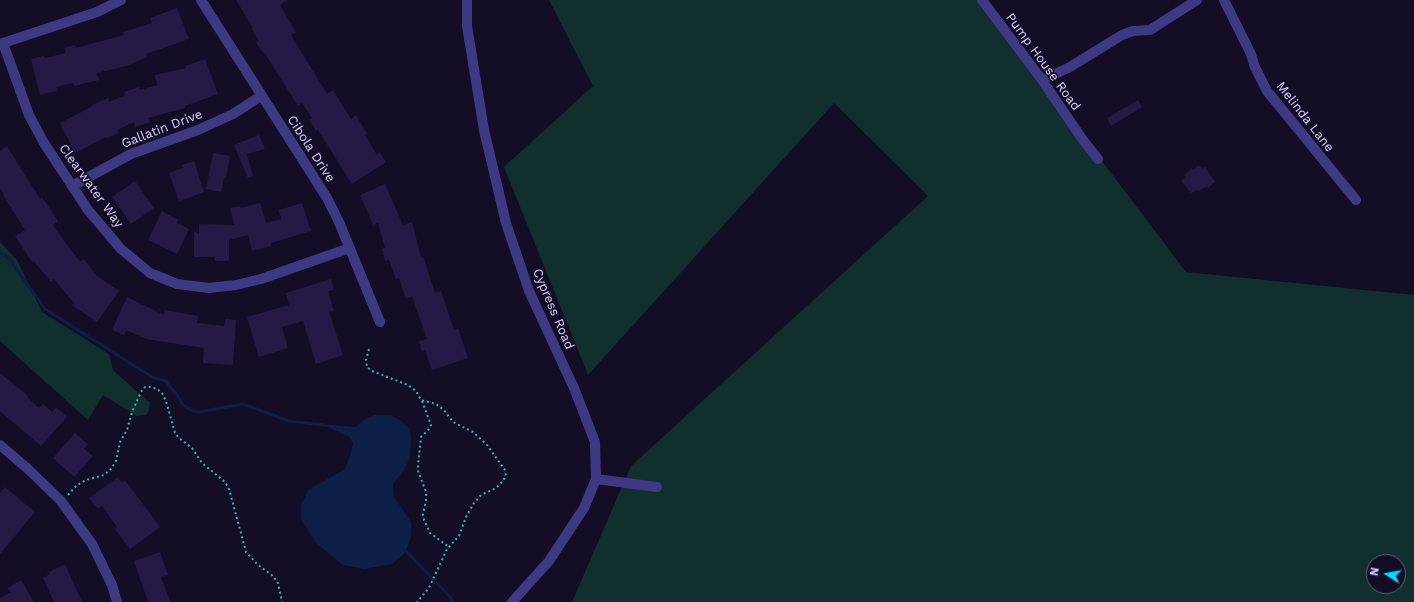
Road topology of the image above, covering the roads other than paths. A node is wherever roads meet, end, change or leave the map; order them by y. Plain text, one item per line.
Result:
1 (121, 0) edge
2 (201, 0) edge
3 (467, 0) edge
4 (982, 0) edge
5 (1197, 0) edge
6 (1224, 0) edge
7 (1, 43) edge
8 (1042, 80) junction
9 (261, 96) junction
10 (1098, 159) dead end
11 (72, 186) junction
12 (1356, 200) dead end
13 (350, 248) junction
14 (380, 322) dead end
15 (1, 447) edge
16 (596, 479) junction
17 (657, 487) dead end
18 (117, 602) edge
19 (512, 602) edge

1 - 7 street
2 - 9 street, Cibola Drive
3 - 16 street, Cypress Road
4 - 8 street, Pump House Road
5 - 8 street
6 - 12 street, Melinda Lane
7 - 11 street, Clearwater Way
8 - 10 street, Pump House Road
9 - 11 street, Gallatin Drive
9 - 13 street, Cibola Drive
11 - 13 street, Clearwater Way
13 - 14 street, Cibola Drive
15 - 18 street
16 - 17 street
16 - 19 street, Cypress Road

